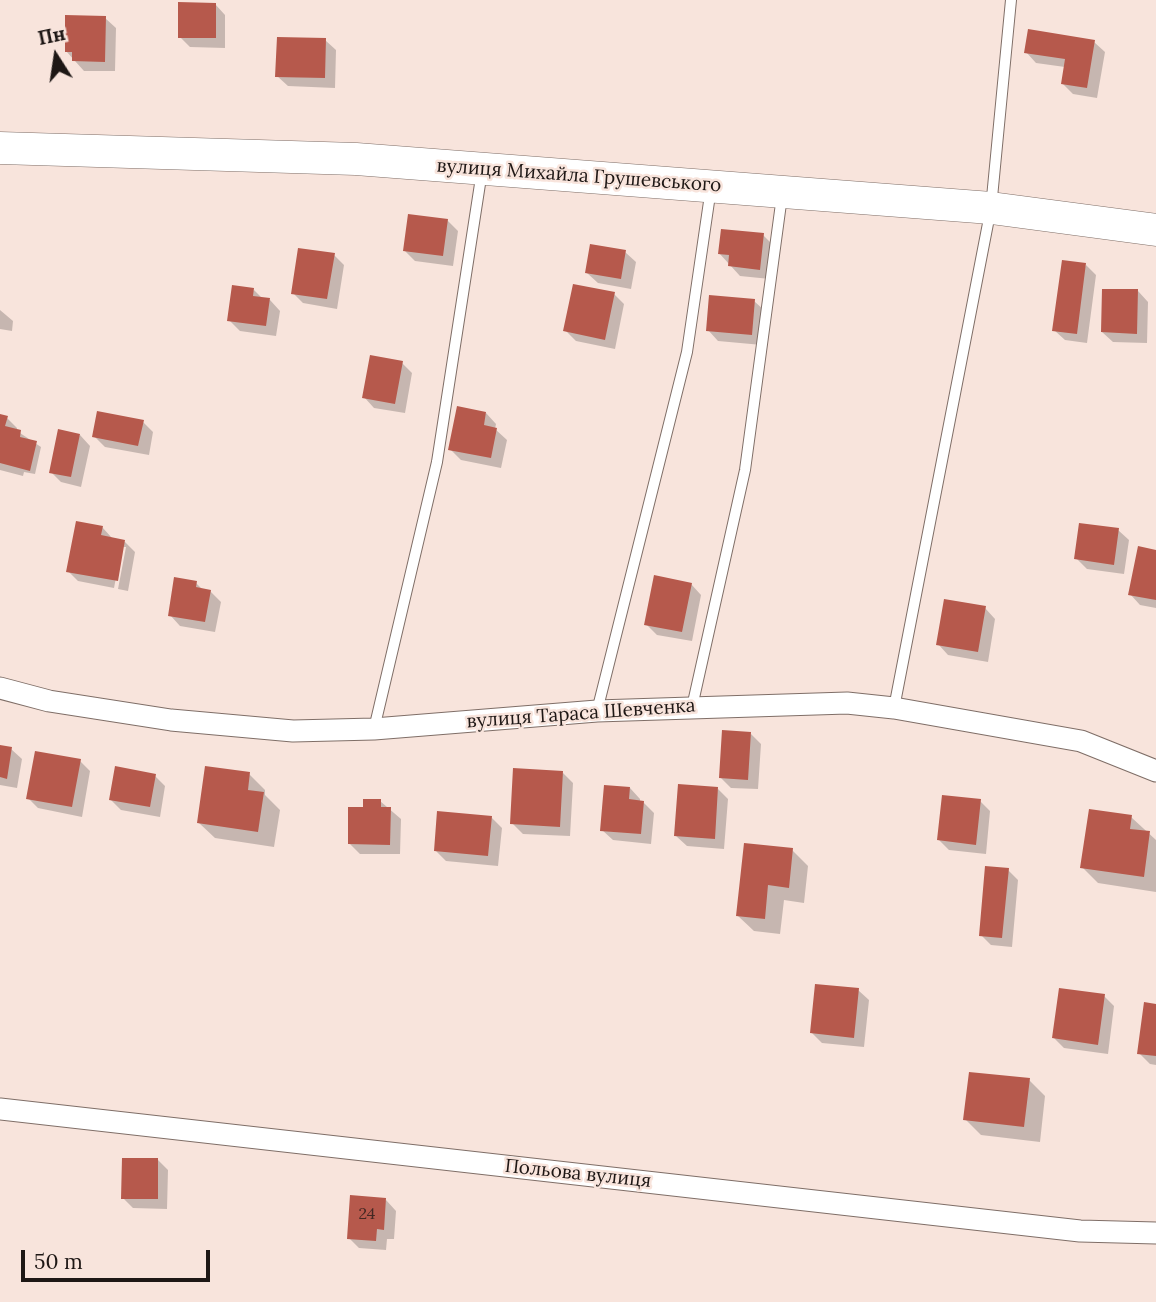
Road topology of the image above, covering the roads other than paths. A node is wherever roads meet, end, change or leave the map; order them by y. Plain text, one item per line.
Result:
1 (1011, 0) edge
2 (0, 148) edge
3 (483, 169) junction
4 (711, 186) junction
5 (782, 193) junction
6 (991, 208) junction
7 (1156, 230) edge
8 (0, 688) edge
9 (692, 707) junction
10 (894, 708) junction
11 (597, 711) junction
12 (374, 729) junction
13 (1156, 771) edge
14 (0, 1110) edge
15 (1156, 1233) edge

1 - 6 lane
2 - 3 street, вулиця Михайла Грушевського
3 - 4 street, вулиця Михайла Грушевського
3 - 12 lane
4 - 5 street, вулиця Михайла Грушевського
4 - 11 lane
5 - 6 street, вулиця Михайла Грушевського
5 - 9 lane
6 - 7 street, вулиця Михайла Грушевського
6 - 10 lane
8 - 12 street, вулиця Тараса Шевченка
9 - 10 street, вулиця Тараса Шевченка
9 - 11 street, вулиця Тараса Шевченка
10 - 13 street, вулиця Тараса Шевченка
11 - 12 street, вулиця Тараса Шевченка
14 - 15 street, Польова вулиця

